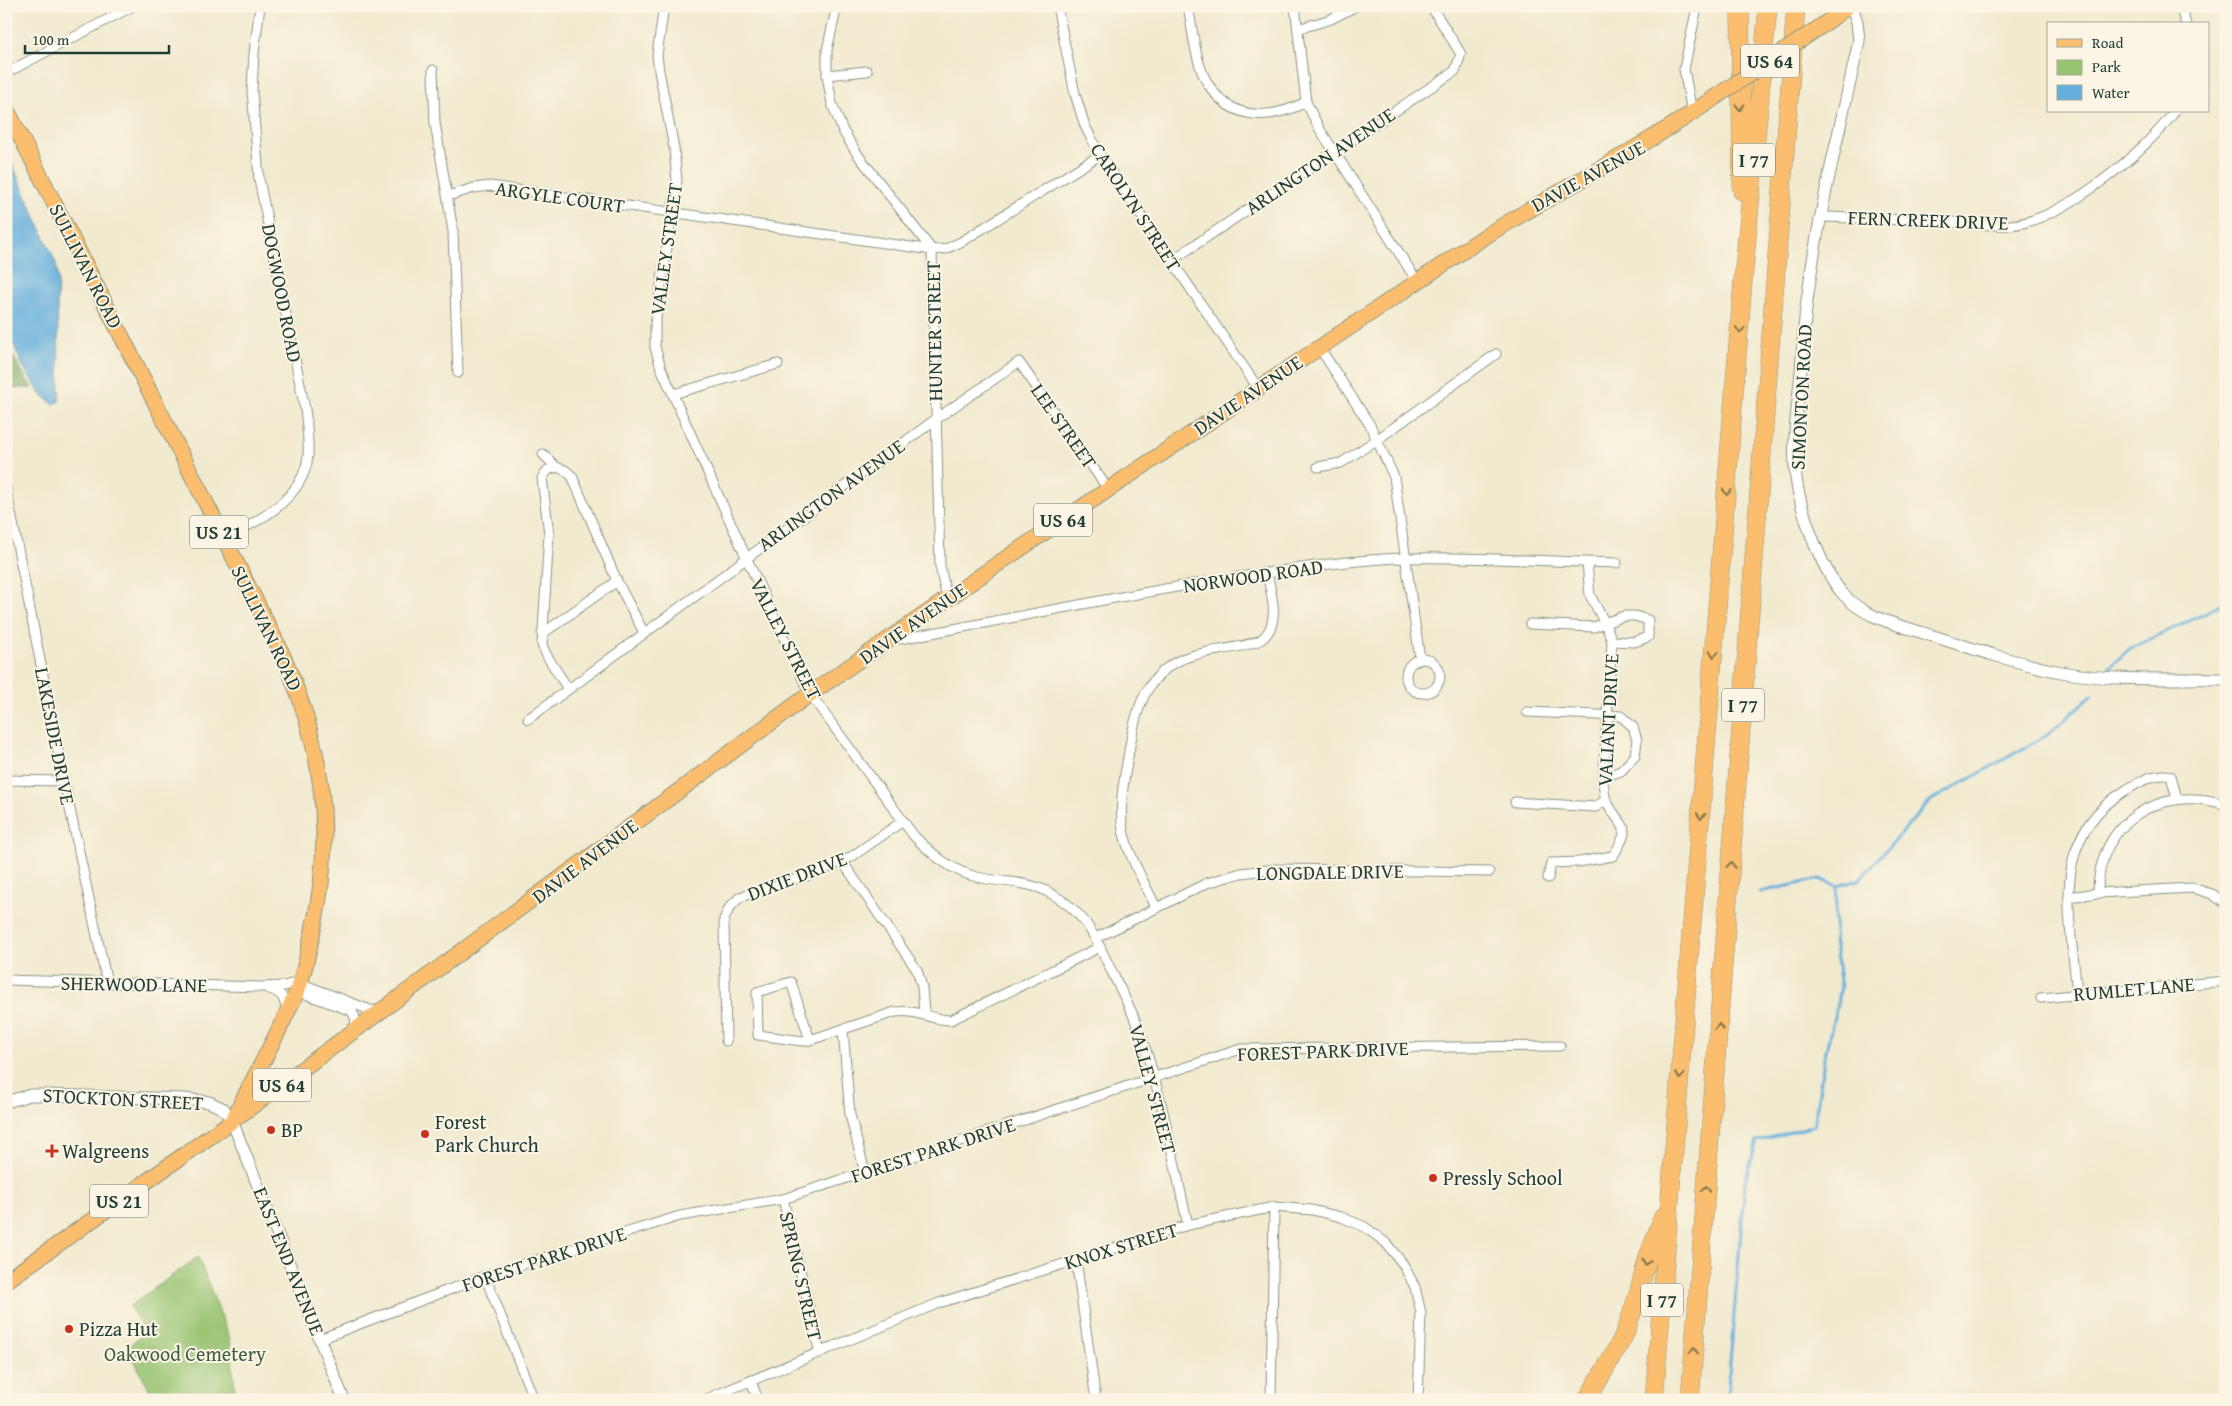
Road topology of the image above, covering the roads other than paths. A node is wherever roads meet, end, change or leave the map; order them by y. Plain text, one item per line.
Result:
1 (134, 6) edge
2 (260, 6) edge
3 (664, 6) edge
4 (837, 6) edge
5 (1057, 6) edge
6 (1188, 6) edge
7 (1295, 6) edge
8 (1356, 6) edge
9 (1431, 6) edge
10 (1740, 6) edge
11 (1767, 6) edge
12 (1796, 6) edge
13 (1850, 6) edge
14 (2180, 6) edge
15 (1696, 12) dead end
16 (2185, 22) edge
17 (1298, 29) junction
18 (433, 70) dead end
19 (867, 71) dead end
20 (6, 73) edge
21 (827, 75) junction
22 (1306, 102) junction
23 (6, 108) edge
24 (2174, 112) edge
25 (1692, 113) junction
26 (1334, 151) junction
27 (1100, 155) junction
28 (448, 196) junction
29 (673, 214) junction
30 (1821, 216) junction
31 (932, 250) junction
32 (1171, 261) junction
33 (1417, 281) junction
34 (1743, 281) junction
35 (1319, 348) junction
36 (1496, 354) dead end
37 (1020, 362) joint
38 (778, 364) dead end
39 (458, 373) dead end
40 (1258, 388) junction
41 (673, 394) junction
42 (936, 419) junction
43 (1378, 439) junction
44 (543, 454) dead end
45 (556, 467) junction
46 (1318, 467) dead end
47 (6, 488) edge
48 (1108, 489) junction
49 (222, 537) junction
50 (746, 558) junction
51 (1405, 558) junction
52 (1588, 563) junction
53 (1617, 563) dead end
54 (1267, 573) junction
55 (617, 581) junction
56 (948, 598) junction
57 (1605, 622) junction
58 (1530, 624) dead end
59 (644, 633) junction
60 (542, 634) junction
61 (897, 635) junction
62 (1612, 641) junction
63 (1420, 659) dead end
64 (2226, 679) edge
65 (568, 689) junction
66 (810, 694) junction
67 (1527, 712) dead end
68 (1608, 716) junction
69 (528, 719) dead end
70 (1603, 777) junction
71 (6, 780) edge
72 (64, 781) junction
73 (2177, 799) junction
74 (1605, 800) junction
75 (1515, 802) dead end
76 (2226, 805) edge
77 (903, 821) junction
78 (842, 861) junction
79 (1489, 872) dead end
80 (1548, 878) dead end
81 (2098, 893) junction
82 (2069, 897) junction
83 (2226, 904) edge
84 (1156, 907) junction
85 (1098, 942) junction
86 (6, 980) edge
87 (2226, 981) edge
88 (107, 983) junction
89 (298, 986) junction
90 (262, 987) junction
91 (2077, 994) junction
92 (2041, 998) dead end
93 (385, 1009) junction
94 (286, 1013) junction
95 (924, 1013) junction
96 (843, 1029) junction
97 (350, 1035) junction
98 (726, 1040) dead end
99 (810, 1040) junction
100 (1560, 1046) dead end
101 (1153, 1077) junction
102 (6, 1102) edge
103 (232, 1121) junction
104 (865, 1172) junction
105 (783, 1200) junction
106 (1670, 1200) junction
107 (1274, 1207) junction
108 (1188, 1225) junction
109 (1076, 1260) junction
110 (485, 1276) junction
111 (6, 1281) edge
112 (320, 1339) junction
113 (820, 1353) junction
114 (751, 1381) junction
115 (344, 1400) edge
116 (534, 1400) edge
117 (704, 1400) edge
118 (758, 1400) edge
119 (1096, 1400) edge
120 (1271, 1400) edge
121 (1418, 1400) edge
122 (1587, 1400) edge
123 (1654, 1400) edge
124 (1690, 1400) edge

1 - 20 street
2 - 49 street, DOGWOOD ROAD
3 - 29 street, VALLEY STREET
4 - 21 street, HUNTER STREET
5 - 27 street, CAROLYN STREET
6 - 22 street
7 - 17 street
8 - 17 street
9 - 26 street, ARLINGTON AVENUE
10 -> 34 highway
11 - 34 highway, I 77
124 -> 12 highway, I 77
13 - 25 main road, DAVIE AVENUE / US 64, bridge
13 - 30 street, SIMONTON ROAD
14 - 16 street
15 - 25 street
17 - 22 street
18 - 28 street
19 - 21 street
21 - 31 street, HUNTER STREET
22 - 26 street
23 - 49 main road, SULLIVAN ROAD / US 21
24 - 30 street, FERN CREEK DRIVE
25 - 33 main road, DAVIE AVENUE / US 64
26 - 32 street, ARLINGTON AVENUE
26 - 33 street
27 - 31 street
27 - 32 street, CAROLYN STREET
28 - 29 street, ARGYLE COURT
28 - 39 street
29 - 31 street, ARGYLE COURT
29 - 41 street, VALLEY STREET
30 - 64 street, SIMONTON ROAD
31 - 42 street, HUNTER STREET
32 - 40 street, CAROLYN STREET
33 - 35 main road, DAVIE AVENUE / US 64
34 -> 106 highway, I 77
35 - 40 main road, DAVIE AVENUE / US 64
35 - 43 street
36 - 43 street
37 - 42 street, ARLINGTON AVENUE
37 - 48 street, LEE STREET
38 - 41 street
40 - 48 main road, DAVIE AVENUE / US 64
41 - 50 street, VALLEY STREET
42 - 50 street, ARLINGTON AVENUE
42 - 56 street, HUNTER STREET
43 - 46 street
43 - 51 street
44 - 45 street
45 - 55 street
45 - 60 street
47 - 72 street, LAKESIDE DRIVE
48 - 56 main road, DAVIE AVENUE / US 64
49 - 89 main road, SULLIVAN ROAD / US 21
50 - 59 street, ARLINGTON AVENUE
50 - 66 street, VALLEY STREET
51 - 52 street, NORWOOD ROAD
51 - 54 street, NORWOOD ROAD
51 - 63 street
52 - 53 street, NORWOOD ROAD
52 - 57 street, VALIANT DRIVE
54 - 61 street, NORWOOD ROAD
54 - 84 street
55 - 59 street
55 - 60 street
56 - 61 main road, DAVIE AVENUE / US 64
57 - 58 street
57 - 62 street, VALIANT DRIVE
57 - 62 street
59 - 65 street, ARLINGTON AVENUE
60 - 65 street
61 - 66 main road, DAVIE AVENUE / US 64
62 - 68 street, VALIANT DRIVE
65 - 69 street, ARLINGTON AVENUE
66 - 77 street, VALLEY STREET
66 - 93 main road, DAVIE AVENUE / US 64
67 - 68 street
68 - 70 street, VALIANT DRIVE
68 - 70 street
70 - 74 street, VALIANT DRIVE
71 - 72 street
72 - 88 street, LAKESIDE DRIVE
73 - 76 street
73 - 81 street
73 - 82 street
74 - 75 street
74 - 80 street, VALIANT DRIVE
77 - 78 street, DIXIE DRIVE
77 - 85 street, VALLEY STREET
78 - 95 street
78 - 98 street, DIXIE DRIVE
79 - 84 street, LONGDALE DRIVE
81 - 82 street
81 - 83 street
82 - 91 street
84 - 85 street, LONGDALE DRIVE
85 - 95 street, LONGDALE DRIVE
85 - 101 street, VALLEY STREET
86 - 88 street, SHERWOOD LANE
87 - 91 street, RUMLET LANE
88 - 90 street, SHERWOOD LANE
89 - 90 street, SHERWOOD LANE
89 - 93 street
89 - 94 main road, SULLIVAN ROAD / US 21
89 - 97 street, SHERWOOD LANE
90 - 94 street, SHERWOOD LANE
91 - 92 street, RUMLET LANE
93 - 97 main road, DAVIE AVENUE / US 64
94 - 103 main road, SULLIVAN ROAD / US 21
95 - 96 street, LONGDALE DRIVE
96 - 99 street, LONGDALE DRIVE
96 - 104 street
97 - 103 main road, DAVIE AVENUE / US 64
99 - 99 street, LONGDALE DRIVE
100 - 101 street, FOREST PARK DRIVE
101 - 104 street, FOREST PARK DRIVE
101 - 108 street, VALLEY STREET
102 - 103 street, STOCKTON STREET
103 - 111 main road, DAVIE AVENUE / US 21
103 - 112 street, EAST END AVENUE
104 - 105 street, FOREST PARK DRIVE
105 - 110 street, FOREST PARK DRIVE
105 - 113 street, SPRING STREET
106 -> 122 highway
106 - 123 highway, I 77
107 - 108 street, KNOX STREET
107 - 120 street
107 - 121 street, KNOX STREET
108 - 109 street, KNOX STREET
109 - 113 street, KNOX STREET
109 - 119 street
110 - 112 street, FOREST PARK DRIVE
110 - 116 street
112 - 115 street, EAST END AVENUE
113 - 114 street, KNOX STREET
114 - 117 street, KNOX STREET
114 - 118 street

